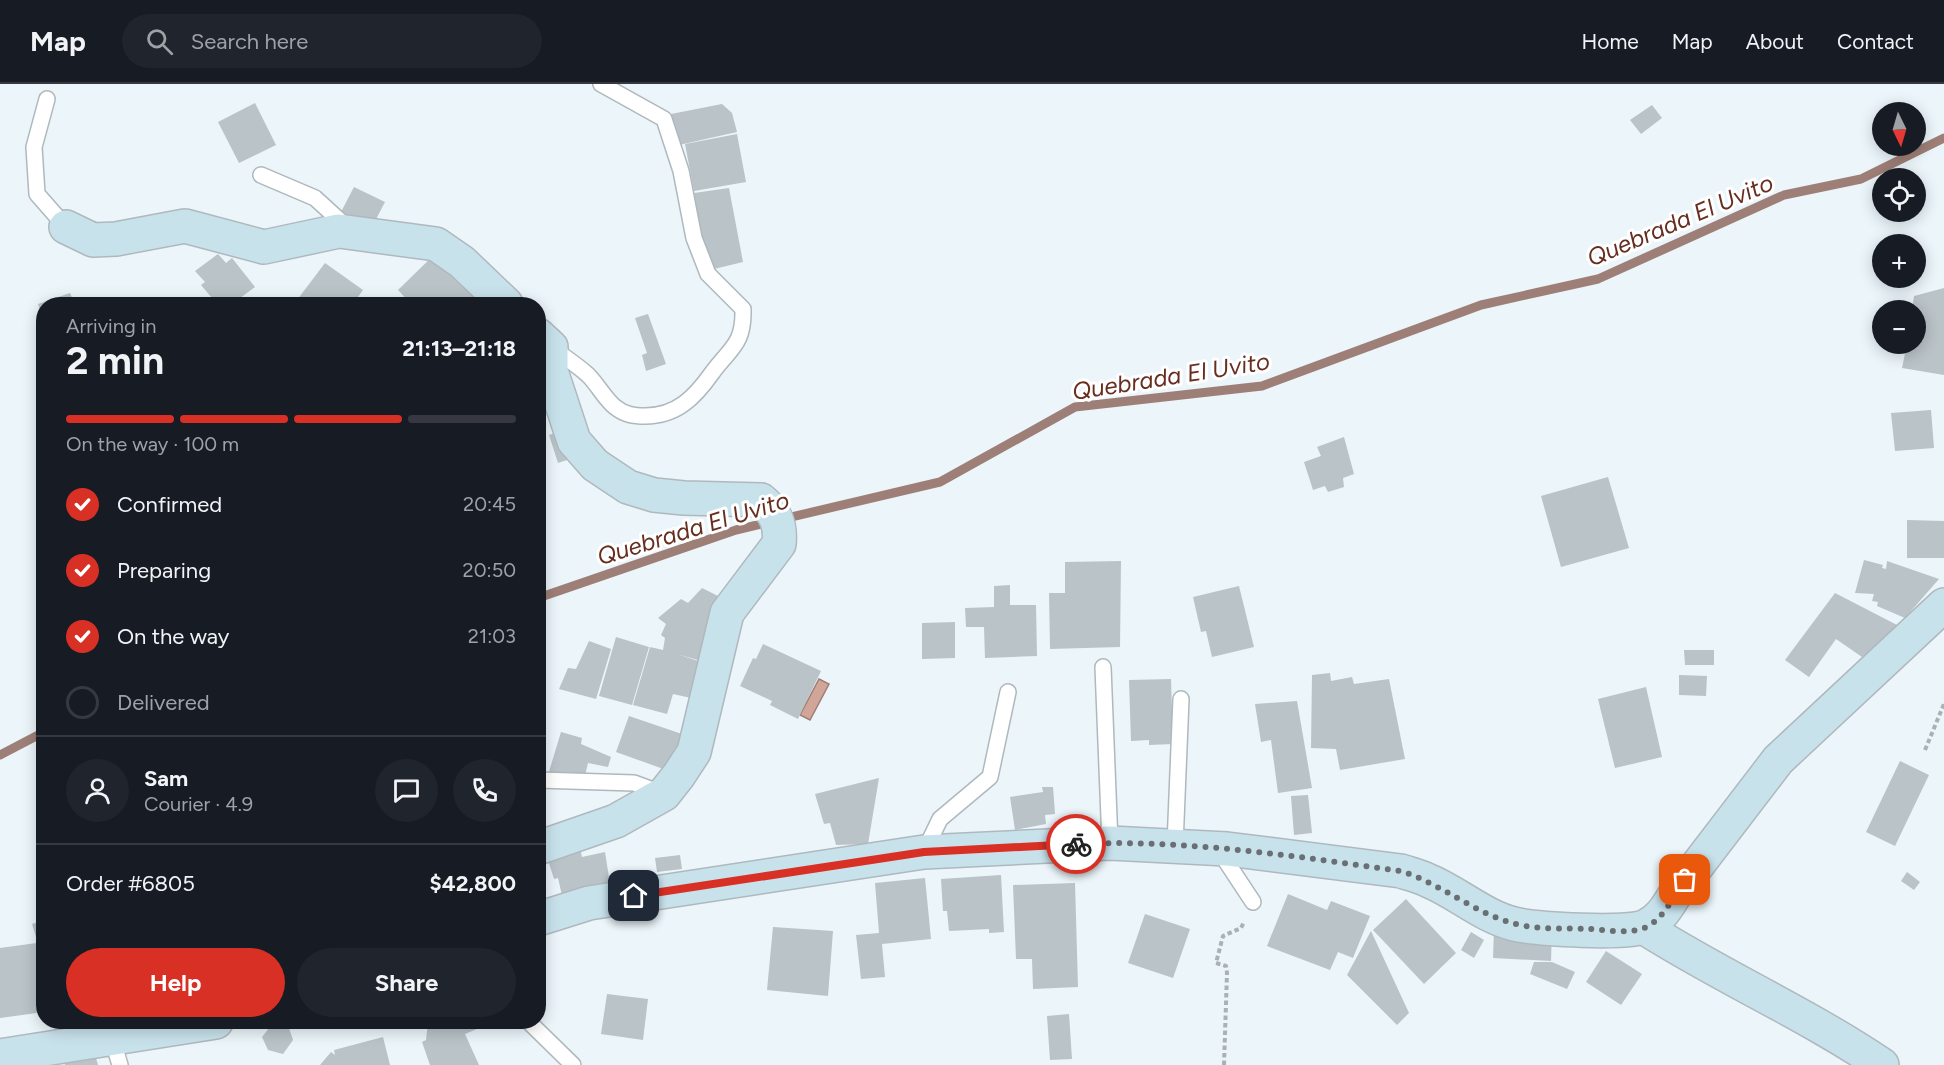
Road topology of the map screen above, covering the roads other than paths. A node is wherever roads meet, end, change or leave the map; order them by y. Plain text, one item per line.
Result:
1 (601, 84) edge
2 (47, 99) dead end
3 (261, 175) dead end
4 (66, 227) joint
5 (353, 233) junction
6 (499, 297) edge
7 (546, 342) edge
8 (546, 346) edge
9 (1944, 605) edge
10 (1103, 667) dead end
11 (1008, 692) dead end
12 (1181, 699) dead end
13 (546, 780) edge
14 (664, 794) junction
15 (1110, 843) junction
16 (546, 845) edge
17 (1174, 845) junction
18 (1218, 849) junction
19 (924, 852) junction
20 (1253, 902) road end
21 (546, 916) edge
22 (1645, 927) junction
23 (193, 1029) edge
24 (536, 1029) edge
25 (116, 1052) edge
26 (0, 1056) edge
27 (573, 1065) edge
28 (1882, 1065) edge

1 - 7 lane
2 - 4 lane
3 - 5 lane
4 - 5 street
5 - 6 street
8 - 14 street
9 - 22 street
10 - 15 lane
11 - 19 lane
12 - 17 lane
13 - 14 lane
14 - 16 street
15 - 17 street
15 - 19 street
17 - 18 street
18 - 20 lane
18 - 22 street
19 - 21 street
22 - 28 street
23 - 25 street
24 - 27 lane
25 - 26 street

